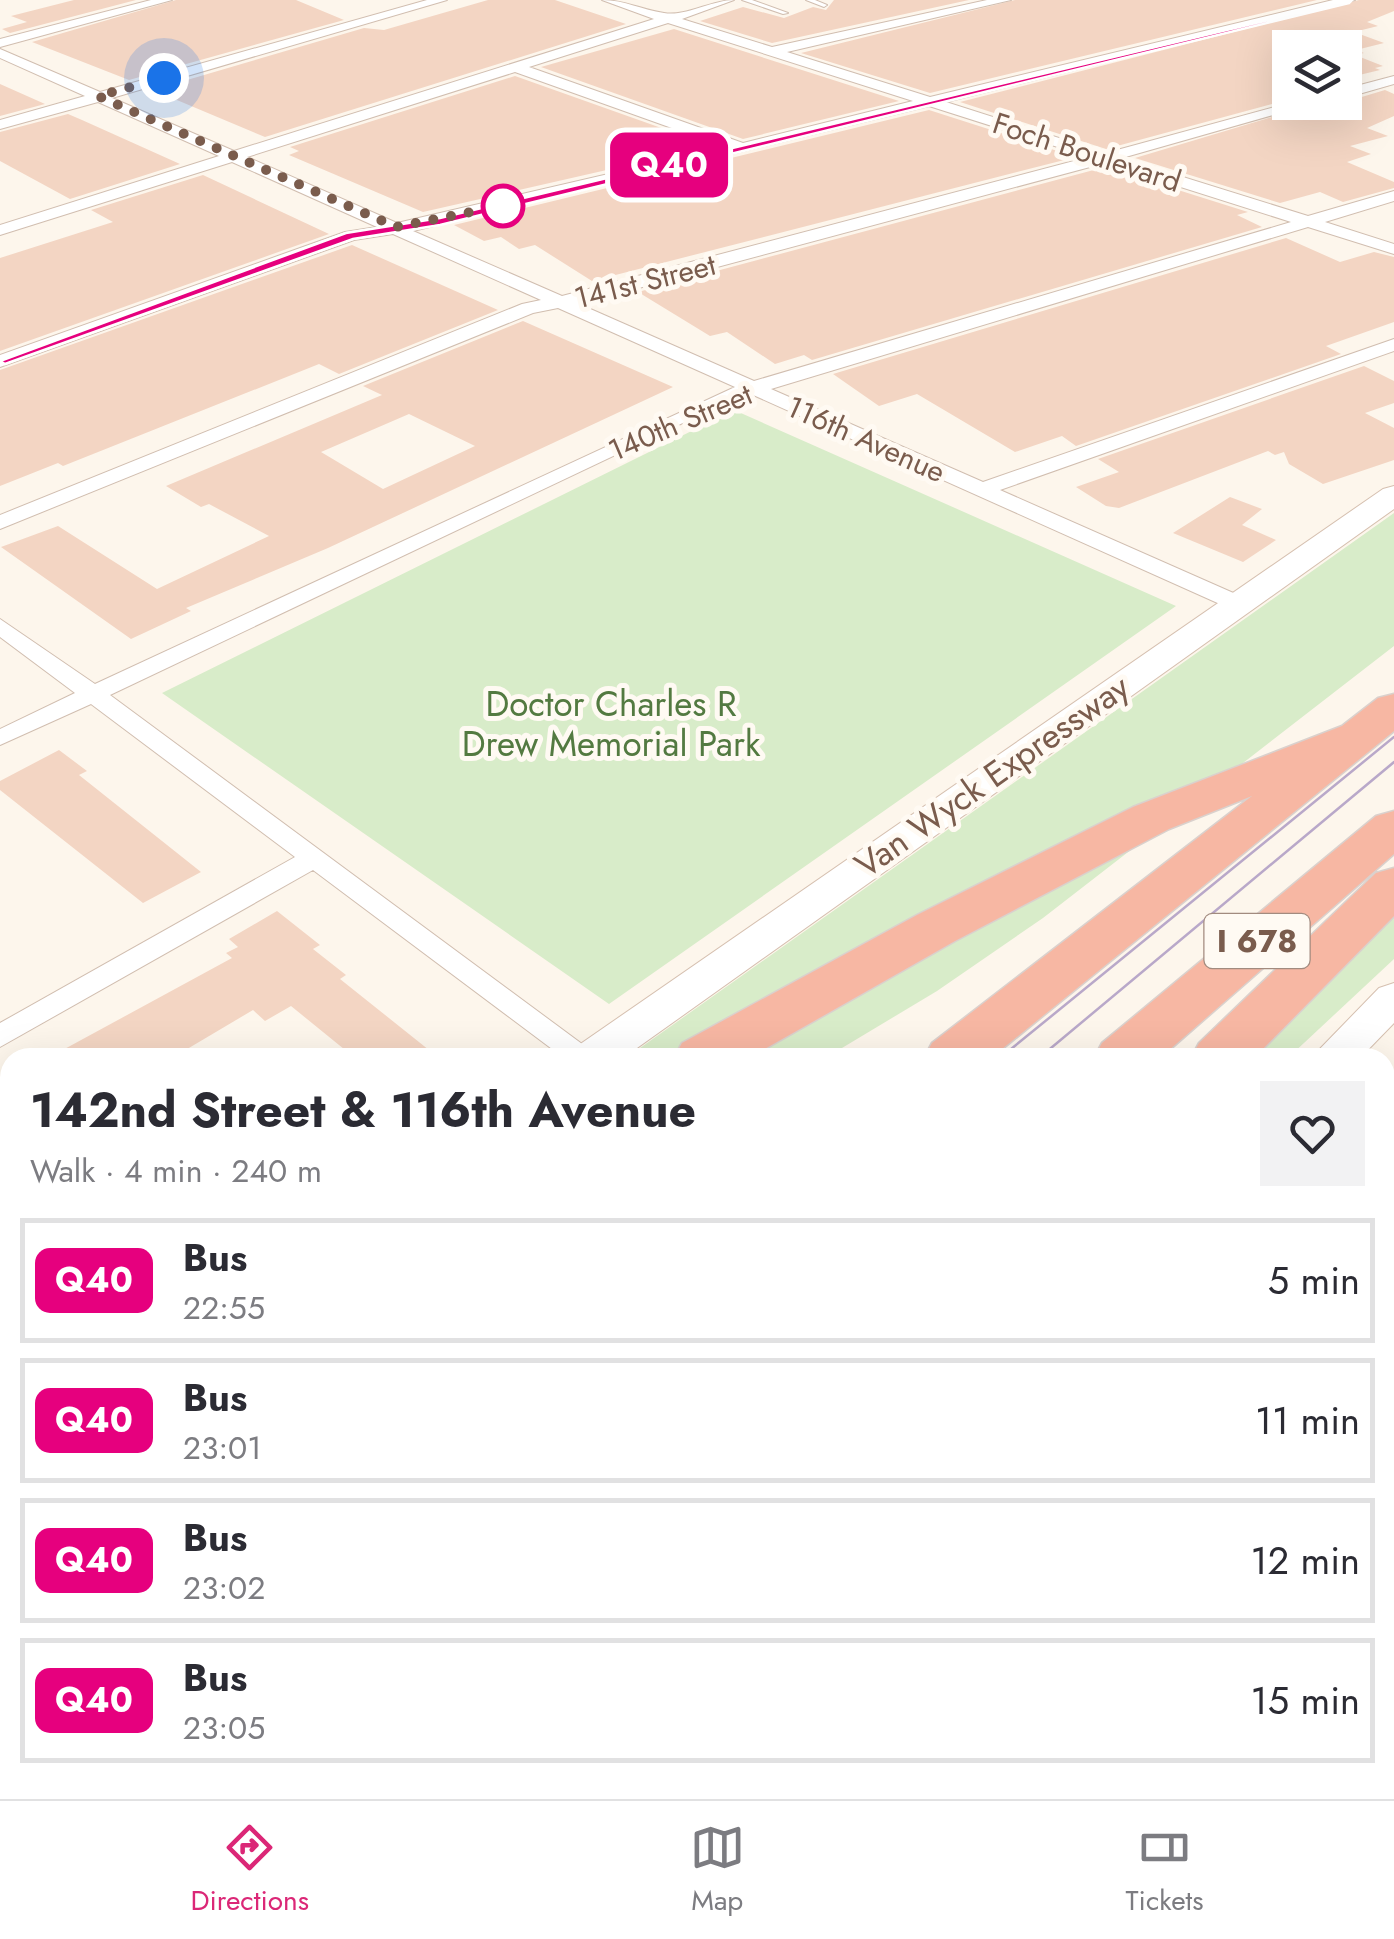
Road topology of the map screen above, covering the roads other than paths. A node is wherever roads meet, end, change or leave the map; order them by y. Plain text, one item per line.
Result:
1 (166, 0) edge
2 (440, 0) edge
3 (608, 0) edge
4 (728, 0) edge
5 (745, 0) edge
6 (809, 0) edge
7 (1006, 0) edge
8 (1349, 0) edge
9 (824, 5) dead end
10 (785, 14) dead end
11 (669, 19) junction
12 (0, 43) edge
13 (772, 51) junction
14 (0, 53) edge
15 (516, 67) junction
16 (1394, 80) edge
17 (1362, 89) edge
18 (98, 96) junction
19 (930, 102) junction
20 (1272, 113) edge
21 (0, 125) edge
22 (742, 147) junction
23 (234, 156) junction
24 (1108, 158) junction
25 (1394, 196) edge
26 (1308, 222) junction
27 (396, 227) junction
28 (0, 230) edge
29 (1394, 249) edge
30 (560, 302) junction
31 (1394, 345) edge
32 (0, 361) edge
33 (754, 389) junction
34 (981, 490) junction
35 (1394, 495) edge
36 (0, 523) edge
37 (1239, 604) junction
38 (0, 626) edge
39 (92, 694) junction
40 (1376, 722) edge
41 (0, 738) edge
42 (1394, 828) edge
43 (315, 857) junction
44 (1394, 885) edge
45 (1394, 998) edge
46 (0, 1036) edge
47 (574, 1048) edge
48 (602, 1048) edge
49 (720, 1048) edge
50 (965, 1048) edge
51 (1134, 1048) edge
52 (1229, 1048) edge
53 (1342, 1048) edge

1 - 12 street
2 - 18 street
3 - 11 street, Foch Boulevard
4 - 11 street
5 - 10 lane
6 - 9 lane
7 - 13 street
8 - 19 street
11 - 13 street, Foch Boulevard
11 - 15 street
13 - 19 street, Foch Boulevard
14 - 18 street, 116th Avenue
15 - 22 street
15 - 23 street
16 - 17 street
18 - 21 street
18 - 23 street, 116th Avenue
19 - 22 street
19 - 24 street, Foch Boulevard
20 - 24 street, 141st Street
22 - 27 street
23 - 27 street, 116th Avenue
23 - 28 street
24 - 26 street, Foch Boulevard
24 - 30 street, 141st Street
25 - 26 street, 140th Street
26 - 29 street, Foch Boulevard
26 - 33 street, 140th Street
27 - 30 street, 116th Avenue
27 - 32 street
30 - 33 street, 116th Avenue
30 - 36 street, 141st Street
31 - 34 street
33 - 34 street, 116th Avenue
33 - 39 street, 140th Street
34 - 37 street, 116th Avenue
35 - 37 main road, Van Wyck Expressway
37 - 48 main road, Van Wyck Expressway
38 - 39 street
39 - 41 street, 140th Street
39 - 43 street
40 - 49 highway
40 - 50 highway, I 678
42 - 51 highway, I 678
43 - 46 street
43 - 47 street
44 - 52 highway
45 - 53 main road

